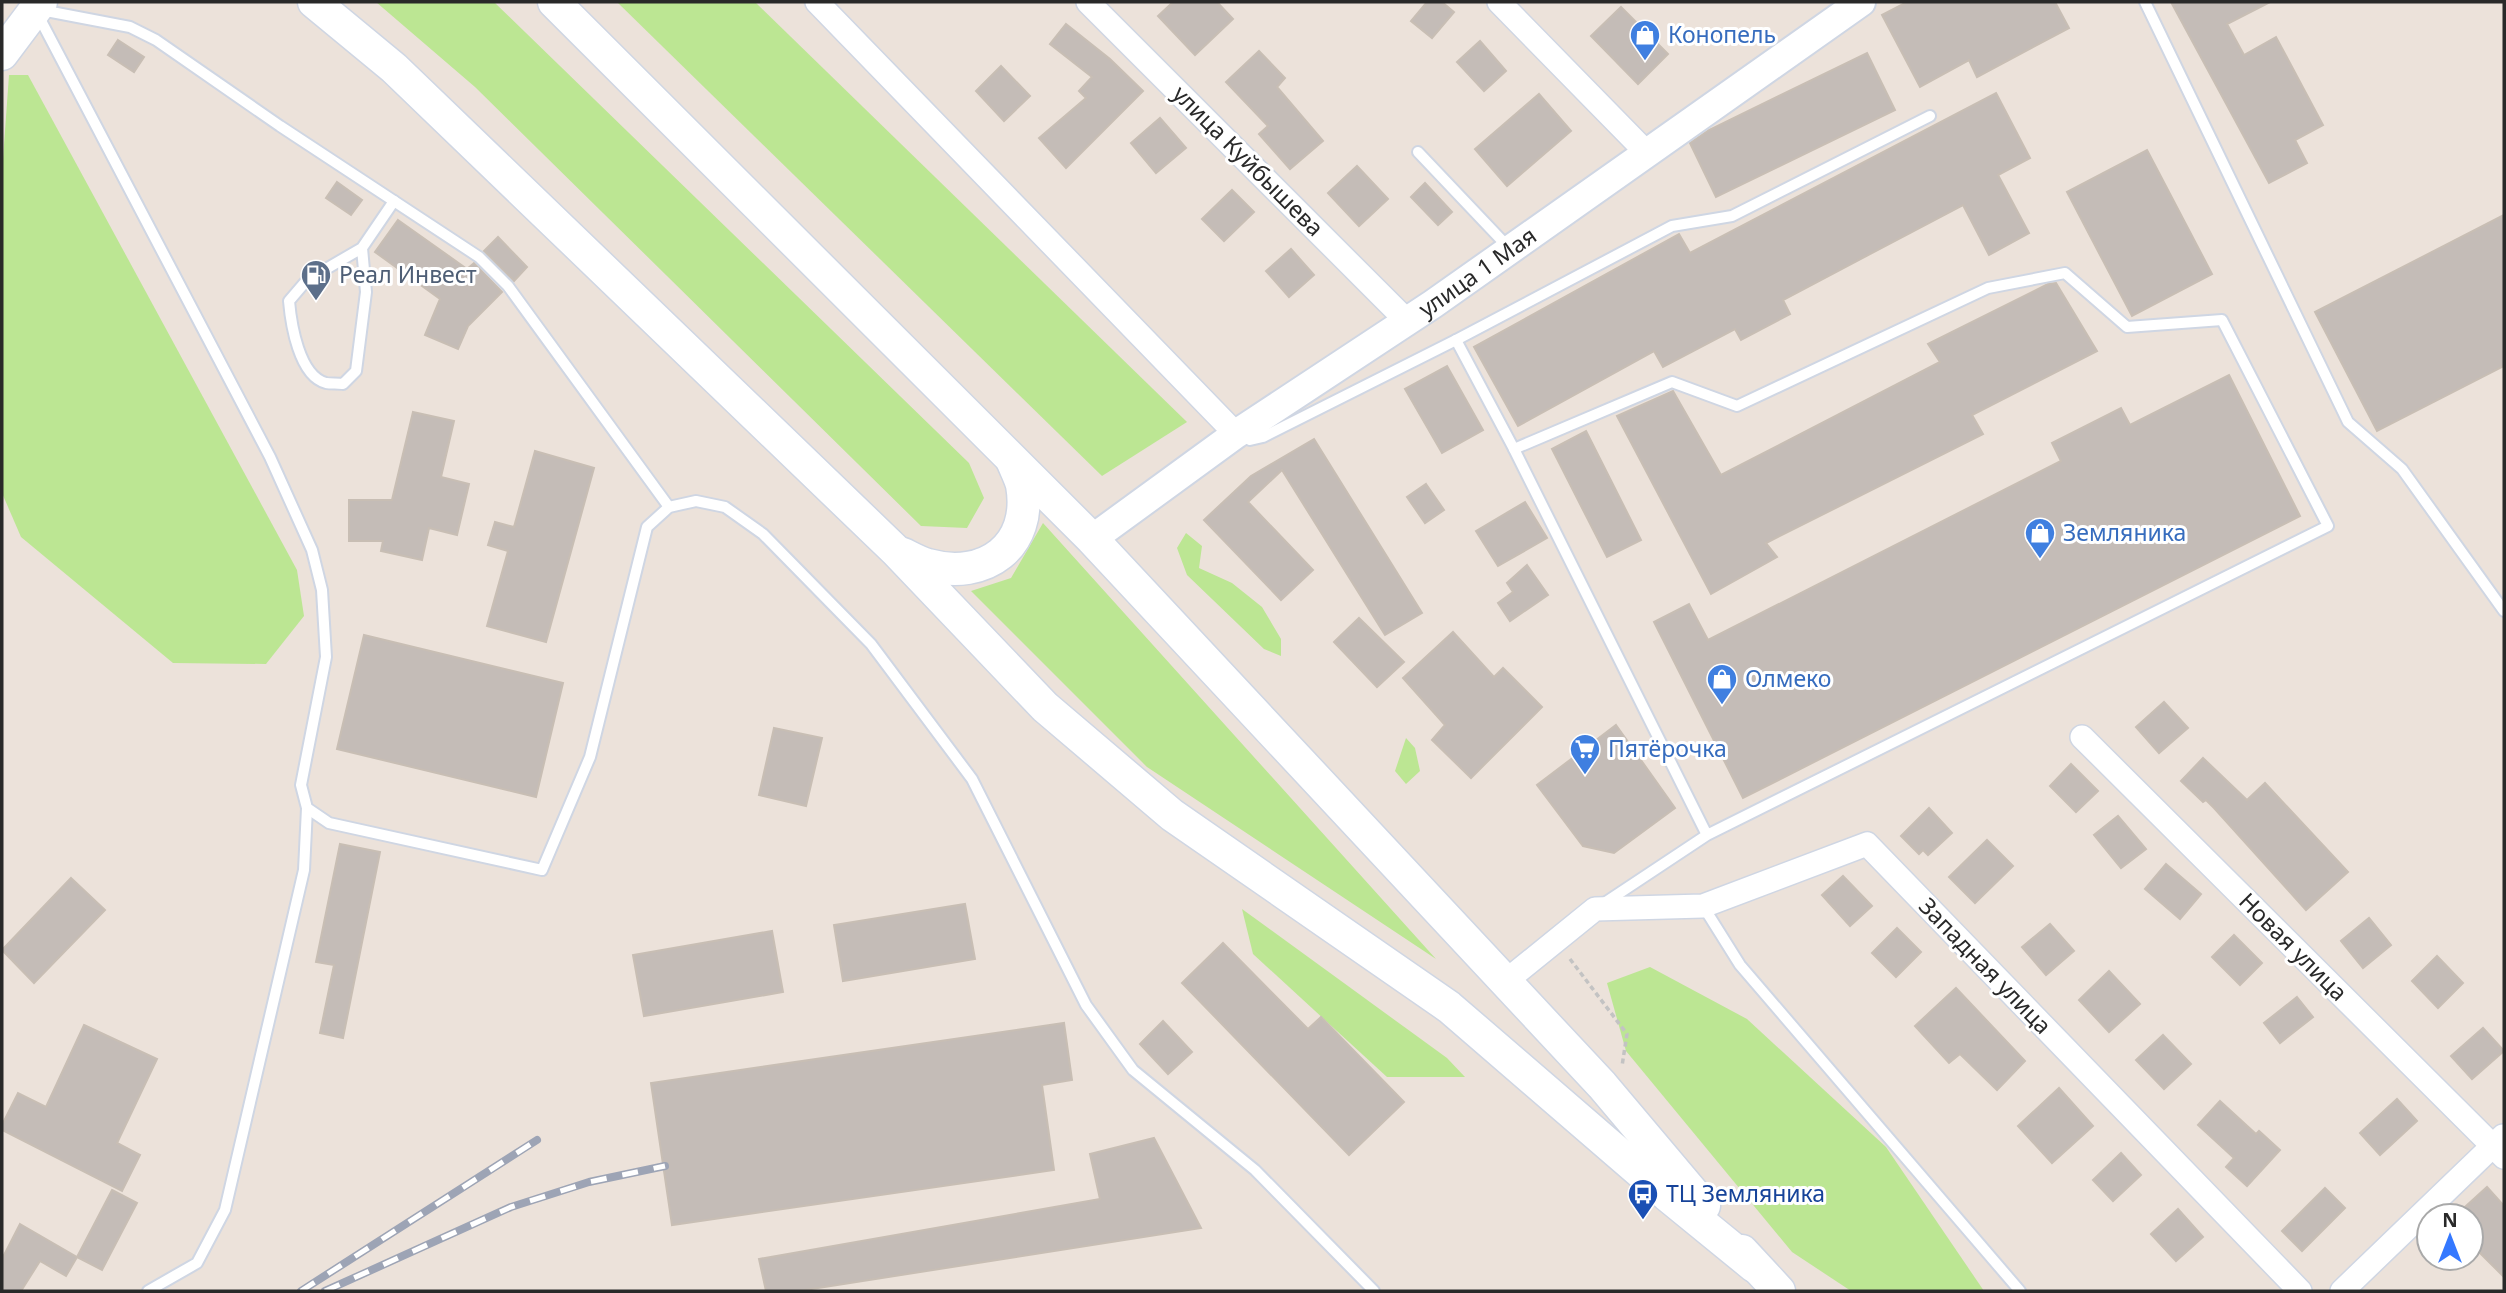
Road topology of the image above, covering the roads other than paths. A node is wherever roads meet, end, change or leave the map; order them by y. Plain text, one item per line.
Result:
1 (314, 2) edge
2 (554, 2) edge
3 (817, 2) edge
4 (1088, 2) edge
5 (1499, 2) edge
6 (1861, 2) edge
7 (2145, 2) edge
8 (38, 6) edge
9 (2, 54) edge
10 (1930, 116) dead end
11 (1418, 152) dead end
12 (1647, 153) junction
13 (394, 201) junction
14 (362, 248) junction
15 (1510, 250) junction
16 (1407, 321) junction
17 (1457, 340) junction
18 (1236, 433) junction
19 (1514, 449) junction
20 (1011, 459) junction
21 (669, 507) junction
22 (1093, 539) junction
23 (895, 551) junction
24 (2504, 611) edge
25 (2082, 737) dead end
26 (307, 808) junction
27 (1707, 835) junction
28 (1703, 906) junction
29 (1595, 909) junction
30 (1506, 981) junction
31 (2500, 1145) edge
32 (1754, 1266) junction
33 (148, 1291) edge
34 (1374, 1291) edge
35 (1779, 1291) edge
36 (2020, 1291) edge
37 (2300, 1291) edge
38 (2342, 1291) edge

1 - 23 main road
2 - 20 main road
3 - 18 street
4 - 16 street, улица Куйбышева
5 - 12 street
6 - 12 street, улица 1 Мая
7 - 24 lane
8 - 9 main road
8 - 13 lane
8 - 26 lane
10 - 17 lane
11 - 15 lane
12 - 15 street, улица 1 Мая
13 - 14 lane
13 - 21 lane
14 - 14 lane
15 - 16 street, улица 1 Мая
16 - 18 street, улица 1 Мая
17 - 18 lane
17 - 19 lane
18 - 22 street, улица 1 Мая
19 - 27 lane
19 - 27 lane
20 - 22 main road
20 - 23 main road
21 - 26 lane
21 - 34 lane
22 - 30 main road
23 - 32 main road
25 - 31 street, Новая улица
26 - 33 lane
27 - 29 lane
28 - 29 street, Западная улица
28 - 36 lane
28 - 37 street, Западная улица
29 - 30 street
30 - 32 main road
31 - 38 street
32 - 35 main road

